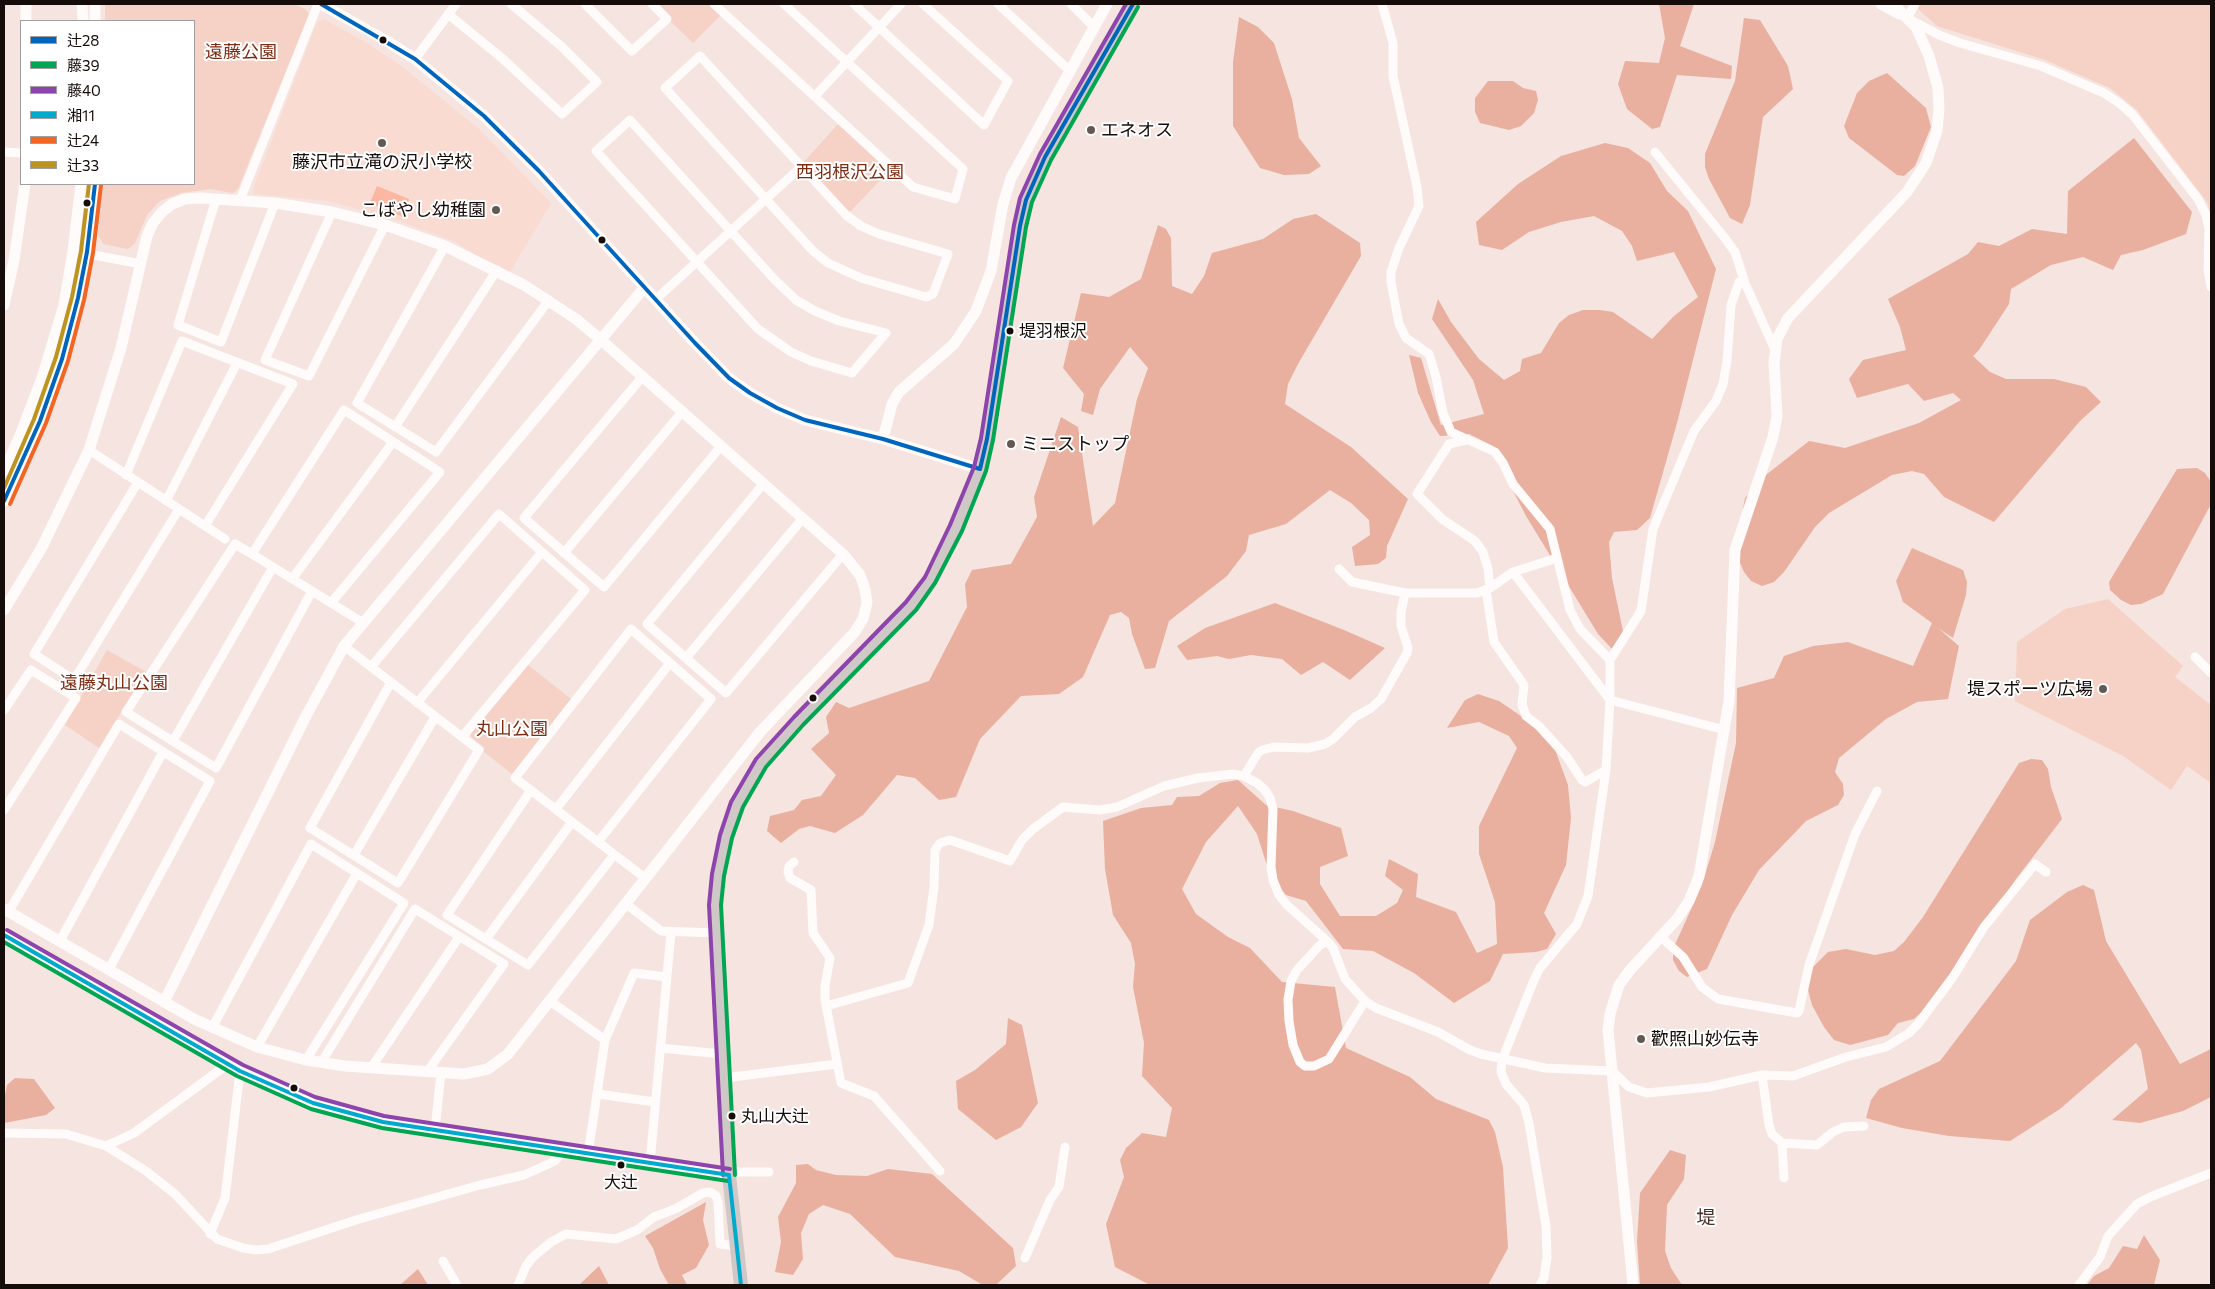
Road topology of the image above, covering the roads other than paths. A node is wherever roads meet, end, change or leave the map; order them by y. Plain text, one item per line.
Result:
1 (26, 4) edge
2 (82, 4) edge
3 (95, 4) edge
4 (320, 4) edge
5 (456, 4) edge
6 (511, 4) edge
7 (585, 4) edge
8 (652, 4) edge
9 (714, 4) edge
10 (784, 4) edge
11 (854, 4) edge
12 (901, 4) edge
13 (923, 4) edge
14 (998, 4) edge
15 (1071, 4) edge
16 (1107, 4) edge
17 (1133, 4) edge
18 (1382, 4) edge
19 (1881, 4) edge
20 (1894, 4) edge
21 (1915, 4) edge
22 (448, 14) junction
23 (1907, 18) junction
24 (26, 20) edge
25 (83, 20) edge
26 (95, 20) edge
27 (1094, 27) junction
28 (879, 28) junction
29 (415, 60) junction
30 (847, 62) junction
31 (1070, 70) junction
32 (816, 96) junction
33 (4, 152) edge
34 (20, 152) edge
35 (1655, 152) dead end
36 (801, 168) junction
37 (25, 185) edge
38 (81, 185) edge
39 (95, 185) edge
40 (216, 199) junction
41 (766, 199) junction
42 (240, 200) junction
43 (275, 203) junction
44 (332, 212) junction
45 (385, 225) junction
46 (731, 230) junction
47 (445, 246) junction
48 (73, 251) junction
49 (87, 252) junction
50 (697, 262) junction
51 (141, 264) junction
52 (497, 270) junction
53 (1745, 282) junction
54 (2211, 287) edge
55 (644, 288) junction
56 (549, 300) junction
57 (655, 300) junction
58 (4, 305) edge
59 (600, 338) junction
60 (1775, 350) junction
61 (237, 363) junction
62 (643, 376) junction
63 (683, 411) junction
64 (395, 427) junction
65 (883, 439) junction
66 (1466, 440) junction
67 (392, 442) junction
68 (722, 446) junction
69 (89, 450) junction
70 (980, 469) junction
71 (4, 471) edge
72 (126, 474) junction
73 (138, 482) junction
74 (764, 483) junction
75 (4, 501) edge
76 (166, 501) junction
77 (179, 509) junction
78 (803, 518) junction
79 (205, 526) junction
80 (225, 539) dead end
81 (542, 552) junction
82 (564, 553) junction
83 (252, 554) junction
84 (843, 554) junction
85 (1557, 558) junction
86 (273, 567) junction
87 (1339, 569) dead end
88 (1513, 572) junction
89 (292, 579) junction
90 (1488, 589) junction
91 (312, 591) junction
92 (1405, 593) junction
93 (331, 603) junction
94 (4, 610) edge
95 (362, 622) junction
96 (344, 646) junction
97 (2195, 657) dead end
98 (686, 658) junction
99 (1610, 660) junction
100 (670, 663) junction
101 (371, 667) junction
102 (2211, 673) edge
103 (391, 682) junction
104 (1610, 700) junction
105 (417, 703) junction
106 (4, 710) edge
107 (435, 717) junction
108 (1725, 730) junction
109 (462, 737) junction
110 (173, 741) junction
111 (163, 752) junction
112 (1606, 770) junction
113 (1244, 776) junction
114 (531, 790) junction
115 (1877, 791) dead end
116 (556, 809) junction
117 (4, 810) edge
118 (572, 822) junction
119 (598, 842) junction
120 (354, 855) junction
121 (614, 855) junction
122 (794, 862) dead end
123 (2046, 872) dead end
124 (357, 873) junction
125 (645, 878) junction
126 (625, 903) junction
127 (6, 910) edge
128 (671, 932) junction
129 (716, 933) junction
130 (4, 935) edge
131 (459, 937) junction
132 (1661, 937) junction
133 (486, 939) junction
134 (60, 941) junction
135 (1327, 941) junction
136 (109, 970) junction
137 (667, 977) junction
138 (550, 1001) junction
139 (1365, 1001) junction
140 (164, 1002) junction
141 (826, 1006) junction
142 (212, 1028) junction
143 (605, 1040) junction
144 (257, 1047) junction
145 (660, 1048) junction
146 (722, 1054) junction
147 (306, 1060) junction
148 (1502, 1060) junction
149 (321, 1063) junction
150 (228, 1064) junction
151 (837, 1064) junction
152 (372, 1068) junction
153 (1612, 1071) junction
154 (240, 1072) junction
155 (428, 1072) junction
156 (441, 1073) junction
157 (1762, 1075) junction
158 (724, 1078) junction
159 (598, 1094) junction
160 (655, 1102) junction
161 (1864, 1126) dead end
162 (435, 1130) junction
163 (4, 1133) edge
164 (1782, 1143) junction
165 (106, 1146) junction
166 (1065, 1147) dead end
167 (564, 1149) junction
168 (588, 1154) junction
169 (650, 1163) junction
170 (940, 1171) dead end
171 (769, 1172) dead end
172 (2211, 1173) edge
173 (730, 1175) junction
174 (1784, 1178) dead end
175 (210, 1234) junction
176 (737, 1246) junction
177 (1025, 1258) dead end
178 (443, 1261) dead end
179 (457, 1285) edge
180 (518, 1285) edge
181 (741, 1285) edge
182 (1540, 1285) edge
183 (1633, 1285) edge
184 (2079, 1285) edge

1 - 24 street
2 - 25 street
3 - 26 street
4 - 29 street
4 - 42 street
5 - 22 street
6 - 22 street
7 - 8 street
9 - 32 street
10 - 30 street
11 - 28 street
12 - 28 street
13 - 28 street
14 - 31 street
15 - 27 street
16 - 27 street
17 - 70 main road
18 - 66 street
19 - 23 street
20 - 23 street
21 - 23 street
22 - 29 street
23 - 54 street
23 - 60 street
27 - 31 street
28 - 30 street
29 - 55 street
30 - 32 street
30 - 32 street
31 - 65 street
33 - 34 street
35 - 53 street
36 - 41 street
36 - 41 street
36 - 41 street
37 - 58 street
38 - 48 street
39 - 49 street
40 - 42 street
40 - 43 street
40 - 51 street
41 - 46 street
42 - 43 street
43 - 44 street
44 - 45 street
44 - 45 street
45 - 47 street
46 - 50 street
46 - 50 street
46 - 50 street
47 - 52 street
47 - 64 street
48 - 49 street
48 - 71 street
49 - 51 street
49 - 75 street
50 - 57 street
51 - 69 street
52 - 56 street
52 - 64 street
53 - 60 street
53 - 99 street
55 - 57 street
55 - 59 street
56 - 59 street
56 - 64 street
57 - 65 street
59 - 62 street
59 - 95 street
60 - 108 street
61 - 72 street
61 - 76 street
61 - 79 street
62 - 63 street
62 - 82 street
63 - 68 street
63 - 82 street
65 - 70 street
66 - 85 street
66 - 90 street
67 - 83 street
67 - 89 street
67 - 93 street
68 - 74 street
68 - 82 street
69 - 72 street
69 - 94 street
70 - 129 main road
72 - 73 street
73 - 76 street
73 - 77 street
74 - 78 street
74 - 98 street
76 - 77 street
77 - 79 street
78 - 84 street
78 - 98 street
79 - 80 street
81 - 101 street
81 - 105 street
81 - 109 street
83 - 86 street
83 - 110 street
84 - 98 street
84 - 125 street
85 - 88 street
85 - 99 street
86 - 89 street
86 - 110 street
87 - 92 street
88 - 90 street
88 - 104 street
89 - 91 street
90 - 92 street
90 - 112 street
91 - 93 street
91 - 110 street
92 - 113 street
93 - 95 street
95 - 96 street
96 - 101 street
96 - 140 street
97 - 102 street
99 - 104 street
100 - 114 street
100 - 116 street
100 - 119 street
101 - 103 street
103 - 105 street
103 - 120 street
104 - 108 street
104 - 112 street
105 - 107 street
106 - 117 street
107 - 109 street
107 - 120 street
108 - 132 street
109 - 120 street
111 - 127 street
111 - 134 street
111 - 136 street
112 - 148 street
113 - 135 street
113 - 141 street
114 - 116 street
114 - 133 street
115 - 132 street
116 - 118 street
118 - 119 street
118 - 133 street
119 - 121 street
121 - 125 street
121 - 133 street
122 - 141 street
123 - 157 street
124 - 142 street
124 - 144 street
124 - 147 street
125 - 126 street
126 - 128 street
126 - 138 street
127 - 134 street
128 - 129 street
128 - 137 street
129 - 146 main road
130 - 150 main road
131 - 149 street
131 - 152 street
131 - 155 street
132 - 153 street
134 - 136 street
135 - 139 street
135 - 139 street
136 - 140 street
137 - 143 street
137 - 145 street
138 - 143 street
138 - 156 street
139 - 148 street
140 - 142 street
141 - 151 street
142 - 144 street
143 - 159 street
144 - 147 street
145 - 146 street
145 - 160 street
146 - 158 main road
147 - 149 street
148 - 153 street
148 - 182 street
149 - 152 street
150 - 154 main road
150 - 165 street
151 - 158 street
151 - 170 street
152 - 155 street
153 - 157 street
153 - 183 street
154 - 162 main road
154 - 175 street
155 - 156 street
156 - 162 street
157 - 164 street
158 - 173 main road
159 - 160 street
159 - 168 street
160 - 169 street
161 - 164 street
162 - 167 main road
163 - 165 street
164 - 174 street
165 - 175 street
166 - 177 street
167 - 168 main road
167 - 175 street
168 - 169 main road
169 - 173 main road
171 - 173 street
172 - 184 street
173 - 176 main road
176 - 180 street
176 - 181 main road
178 - 179 street

